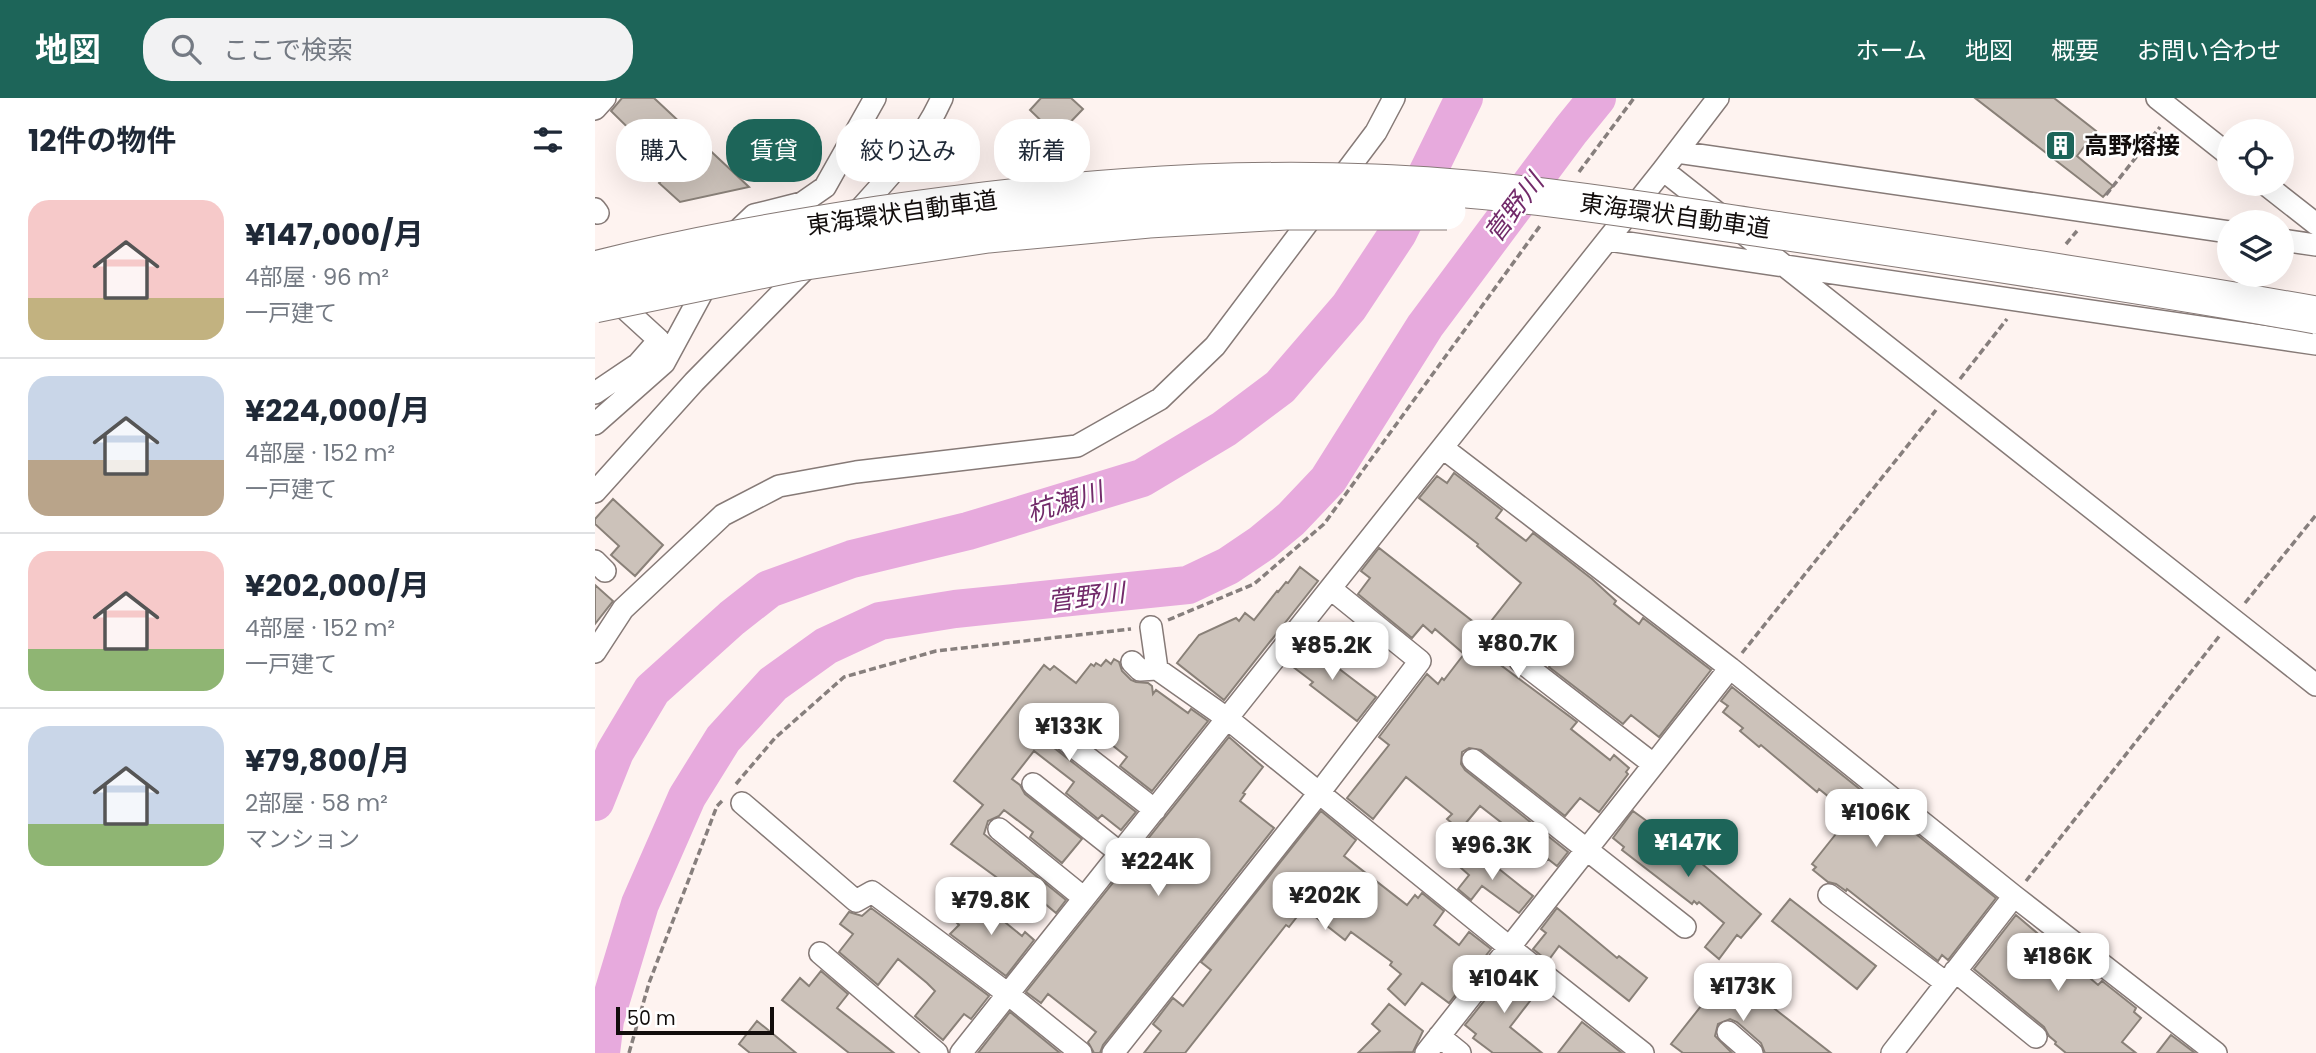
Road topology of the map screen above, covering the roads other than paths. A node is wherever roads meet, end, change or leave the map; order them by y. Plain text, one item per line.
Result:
1 (605, 98) edge
2 (875, 98) edge
3 (942, 98) edge
4 (1394, 98) edge
5 (1718, 98) edge
6 (2157, 98) edge
7 (595, 109) edge
8 (2217, 146) edge
9 (1677, 152) junction
10 (1663, 170) junction
11 (2281, 196) edge
12 (2316, 224) edge
13 (2217, 230) edge
14 (1608, 240) junction
15 (2294, 242) edge
16 (1880, 245) junction
17 (2316, 245) edge
18 (1786, 267) junction
19 (595, 270) edge
20 (595, 281) edge
21 (595, 304) edge
22 (2316, 315) edge
23 (2316, 344) edge
24 (595, 393) edge
25 (595, 424) edge
26 (1443, 448) junction
27 (595, 492) edge
28 (1331, 589) junction
29 (1151, 627) road end
30 (595, 652) edge
31 (1520, 661) dead end
32 (1132, 662) dead end
33 (1730, 668) junction
34 (1157, 669) junction
35 (2316, 685) edge
36 (1038, 719) dead end
37 (1228, 719) junction
38 (1473, 760) dead end
39 (1653, 764) junction
40 (1033, 784) dead end
41 (1319, 793) junction
42 (734, 796) road end
43 (1155, 810) junction
44 (999, 829) dead end
45 (1587, 849) junction
46 (1120, 853) junction
47 (1829, 895) dead end
48 (2014, 896) junction
49 (1084, 898) junction
50 (1685, 927) dead end
51 (1509, 947) junction
52 (820, 953) dead end
53 (1951, 977) junction
54 (1007, 994) junction
55 (1728, 1032) dead end
56 (1439, 1036) junction
57 (2036, 1037) dead end
58 (937, 1053) edge
59 (961, 1053) edge
60 (1081, 1053) edge
61 (1113, 1053) edge
62 (1426, 1053) edge
63 (1460, 1053) edge
64 (1643, 1053) edge
65 (1752, 1053) edge
66 (1892, 1053) edge
67 (2216, 1053) edge

1 - 7 street
2 - 25 street
3 - 27 street
4 - 30 street
5 - 9 street
6 - 8 street
9 - 10 street
9 - 13 street
10 - 14 street
10 - 18 street
11 - 12 street
14 - 18 street
14 - 26 street
15 - 17 street
16 - 19 highway, 東海環状自動車道, bridge
16 - 21 highway, 東海環状自動車道, bridge
16 - 22 highway, 東海環状自動車道, bridge
18 - 23 street
18 - 35 street
20 - 24 street
26 - 28 street
26 - 33 street
28 - 37 street
28 - 41 street
29 - 34 street
31 - 39 street
32 - 34 street
33 - 39 street
33 - 48 street
34 - 37 street
36 - 43 street
37 - 41 street
37 - 43 street
38 - 45 street
39 - 45 street
40 - 46 street
41 - 51 street
41 - 61 street
42 - 54 street
43 - 46 street
44 - 49 street
45 - 50 street
45 - 51 street
46 - 49 street
47 - 53 street
48 - 53 street
48 - 67 street
49 - 54 street
51 - 56 street
51 - 64 street
52 - 58 street
53 - 57 street
53 - 66 street
54 - 59 street
54 - 60 street
55 - 65 street
56 - 62 street
56 - 63 street

